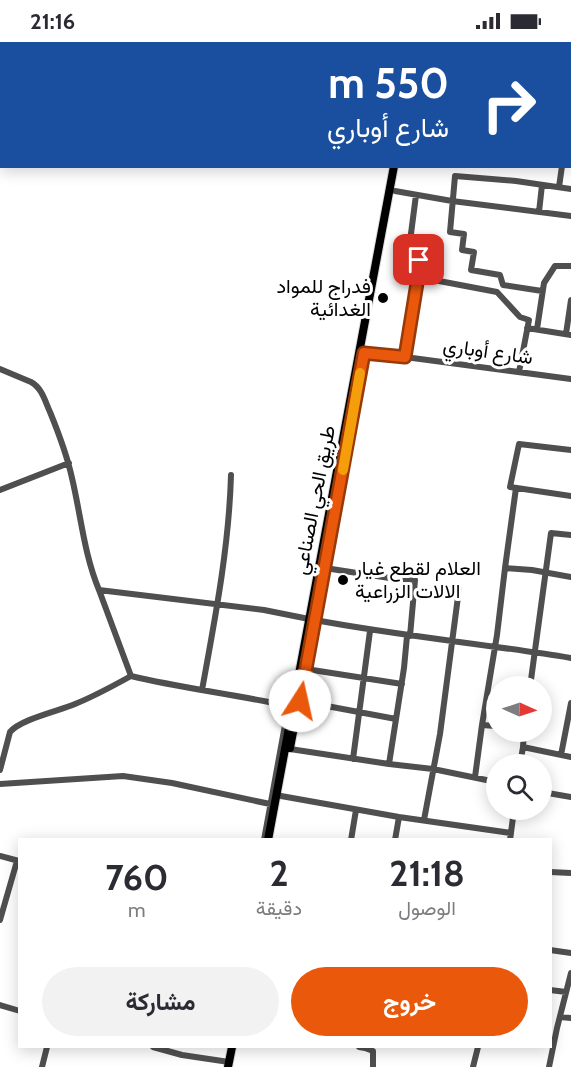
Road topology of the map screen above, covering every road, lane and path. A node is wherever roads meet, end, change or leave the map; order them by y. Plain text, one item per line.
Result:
1 (394, 168) edge
2 (399, 168) edge
3 (562, 168) edge
4 (542, 185) junction
5 (560, 187) junction
6 (571, 189) edge
7 (394, 191) junction
8 (416, 195) junction
9 (452, 201) junction
10 (539, 212) junction
11 (571, 216) edge
12 (571, 266) edge
13 (418, 277) junction
14 (503, 285) junction
15 (542, 291) junction
16 (497, 292) junction
17 (571, 300) edge
18 (570, 312) edge
19 (527, 328) junction
20 (537, 329) junction
21 (568, 334) edge
22 (364, 353) junction
23 (405, 357) junction
24 (0, 369) edge
25 (519, 372) junction
26 (571, 380) edge
27 (571, 450) edge
28 (69, 463) junction
29 (231, 475) dead end
30 (516, 488) junction
31 (0, 490) edge
32 (571, 496) edge
33 (571, 536) edge
34 (325, 568) junction
35 (506, 568) junction
36 (546, 573) junction
37 (571, 577) edge
38 (459, 589) dead end
39 (99, 590) junction
40 (217, 605) junction
41 (312, 620) junction
42 (370, 631) junction
43 (409, 636) junction
44 (452, 641) junction
45 (495, 647) junction
46 (535, 652) junction
47 (571, 658) edge
48 (306, 669) junction
49 (131, 676) junction
50 (532, 676) edge
51 (364, 678) junction
52 (402, 684) junction
53 (202, 690) junction
54 (300, 701) junction
55 (571, 703) edge
56 (287, 706) junction
57 (359, 712) junction
58 (396, 719) junction
59 (482, 725) junction
60 (486, 725) edge
61 (523, 742) edge
62 (523, 747) junction
63 (290, 749) junction
64 (522, 754) edge
65 (561, 755) junction
66 (571, 757) edge
67 (353, 759) junction
68 (389, 764) junction
69 (433, 769) junction
70 (0, 770) edge
71 (475, 777) junction
72 (486, 780) edge
73 (0, 784) edge
74 (552, 794) edge
75 (281, 796) junction
76 (571, 798) edge
77 (270, 804) junction
78 (356, 810) junction
79 (399, 817) junction
80 (424, 820) junction
81 (513, 820) edge
82 (511, 836) edge
83 (266, 838) edge
84 (266, 838) edge
85 (273, 838) edge
86 (351, 838) edge
87 (395, 838) edge
88 (0, 856) edge
89 (18, 861) edge
90 (552, 872) edge
91 (571, 873) edge
92 (0, 920) edge
93 (552, 950) edge
94 (571, 953) edge
95 (571, 973) edge
96 (552, 990) edge
97 (566, 992) junction
98 (0, 1005) edge
99 (18, 1010) edge
100 (560, 1017) junction
101 (571, 1018) edge
102 (554, 1027) edge
103 (552, 1043) edge
104 (47, 1048) edge
105 (157, 1048) edge
106 (232, 1048) edge
107 (367, 1048) edge
108 (478, 1048) edge
109 (551, 1048) edge
110 (229, 1065) edge
111 (42, 1067) edge
112 (373, 1067) edge
113 (473, 1067) edge
114 (549, 1067) edge

1 - 41 highway, طريق الحي الصناعي
2 - 7 highway
3 - 5 street
4 - 5 street
4 - 9 street
4 - 10 street
5 - 6 street
7 - 8 street
7 - 22 highway
8 - 9 street
8 - 13 street
9 - 10 street
9 - 14 street
10 - 11 street
12 - 15 street
13 - 16 street
13 - 23 street
14 - 15 street
14 - 16 street
15 - 20 street
16 - 19 street
17 - 18 street
18 - 21 street
19 - 20 street
19 - 25 street
20 - 21 street
22 - 23 street, شارع أوباري
22 - 34 highway
23 - 25 street, شارع أوباري
24 - 28 street
25 - 26 street, شارع أوباري
27 - 30 street
28 - 31 street
28 - 39 street
29 - 40 street
30 - 32 street
30 - 35 street
33 - 36 street
34 - 41 highway
34 - 43 street
35 - 36 street
35 - 45 street
36 - 37 street
36 - 46 street
38 - 44 street
39 - 40 street
39 - 49 street
40 - 41 street
40 - 53 street
41 - 42 street
41 - 48 highway
41 - 56 highway, طريق الحي الصناعي
42 - 43 street
42 - 51 street
43 - 44 street
43 - 52 street
44 - 45 street
44 - 69 street
45 - 46 street
45 - 59 street
46 - 47 street
46 - 50 street
48 - 51 street
48 - 54 highway
49 - 53 street
49 - 70 street
51 - 52 street
51 - 57 street
52 - 58 street
53 - 56 street
54 - 57 street
54 - 63 highway
55 - 65 street
56 - 77 street
56 - 83 highway, طريق الحي الصناعي
57 - 58 street
57 - 67 street
58 - 68 street
59 - 60 street
59 - 71 street
61 - 62 street
62 - 64 street
62 - 65 street
63 - 67 street
63 - 75 highway
65 - 66 street
67 - 68 street
68 - 69 street
69 - 71 street
69 - 80 street
71 - 72 street
73 - 77 street
74 - 76 street
75 - 78 street
75 - 85 highway
77 - 84 street
78 - 79 street
78 - 86 street
79 - 80 street
79 - 87 street
80 - 82 street
81 - 82 street
88 - 89 street
89 - 92 street
90 - 91 street
93 - 94 street
95 - 97 street
96 - 97 street
97 - 100 street
98 - 99 street
100 - 101 street
100 - 102 street
102 - 103 street
104 - 111 street
105 - 110 street
106 - 110 highway
107 - 112 street
108 - 113 street
109 - 114 street

